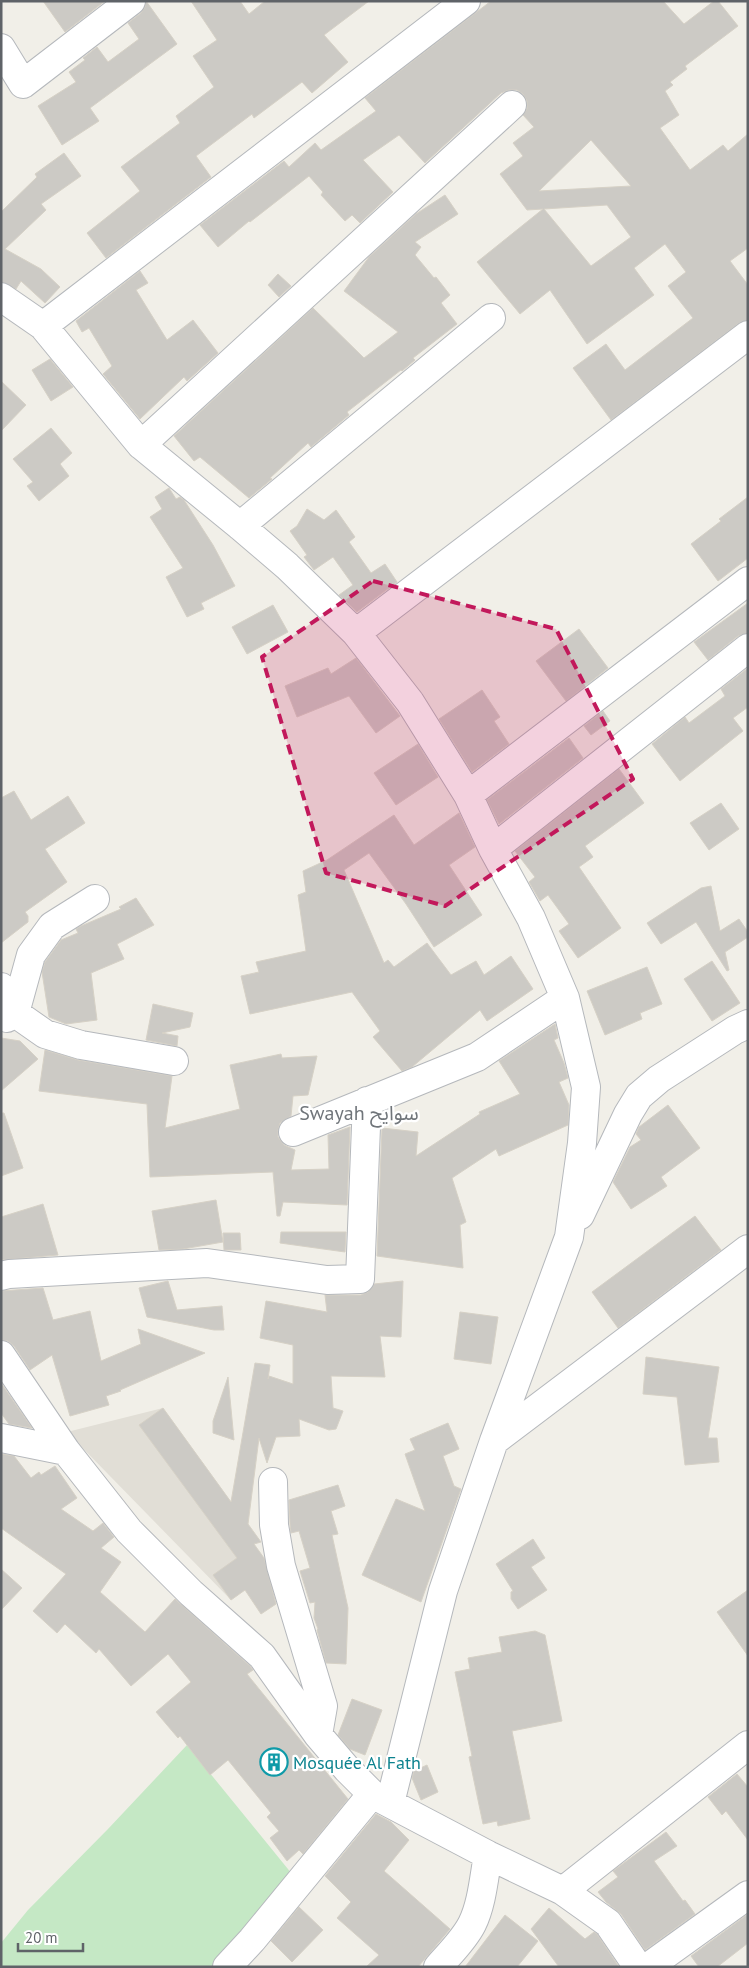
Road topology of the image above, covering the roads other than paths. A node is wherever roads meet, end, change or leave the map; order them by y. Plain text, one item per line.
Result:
1 (131, 1) edge
2 (460, 3) edge
3 (1, 48) edge
4 (512, 104) dead end
5 (1, 297) edge
6 (491, 318) dead end
7 (43, 326) junction
8 (748, 335) edge
9 (140, 445) junction
10 (240, 526) junction
11 (748, 581) edge
12 (356, 633) junction
13 (748, 648) edge
14 (468, 795) junction
15 (493, 849) junction
16 (95, 898) dead end
17 (1, 987) edge
18 (565, 998) junction
19 (8, 1018) edge
20 (748, 1024) edge
21 (174, 1061) dead end
22 (367, 1101) junction
23 (293, 1132) dead end
24 (569, 1237) junction
25 (748, 1249) edge
26 (1, 1276) edge
27 (1, 1355) edge
28 (1, 1438) edge
29 (494, 1441) junction
30 (66, 1451) junction
31 (273, 1482) dead end
32 (318, 1735) junction
33 (748, 1745) edge
34 (381, 1798) junction
35 (488, 1855) junction
36 (563, 1891) junction
37 (748, 1895) edge
38 (227, 1967) edge
39 (438, 1967) edge
40 (638, 1967) edge
41 (648, 1967) edge

1 - 3 street
2 - 7 street
4 - 9 street
5 - 7 street
6 - 10 street
7 - 9 street
8 - 12 street
9 - 10 street
10 - 12 street
11 - 14 street
12 - 14 street
13 - 15 street
14 - 15 street
15 - 18 street
16 - 19 street
17 - 19 street
18 - 22 street
18 - 24 street
19 - 21 street
20 - 24 street
22 - 23 street
22 - 26 street
24 - 29 street
25 - 29 street
27 - 30 street
28 - 30 street
29 - 34 street
30 - 32 street
31 - 32 street
32 - 34 street
33 - 36 street
34 - 35 street
34 - 38 street
35 - 36 street
35 - 39 street
36 - 40 street
37 - 41 street

